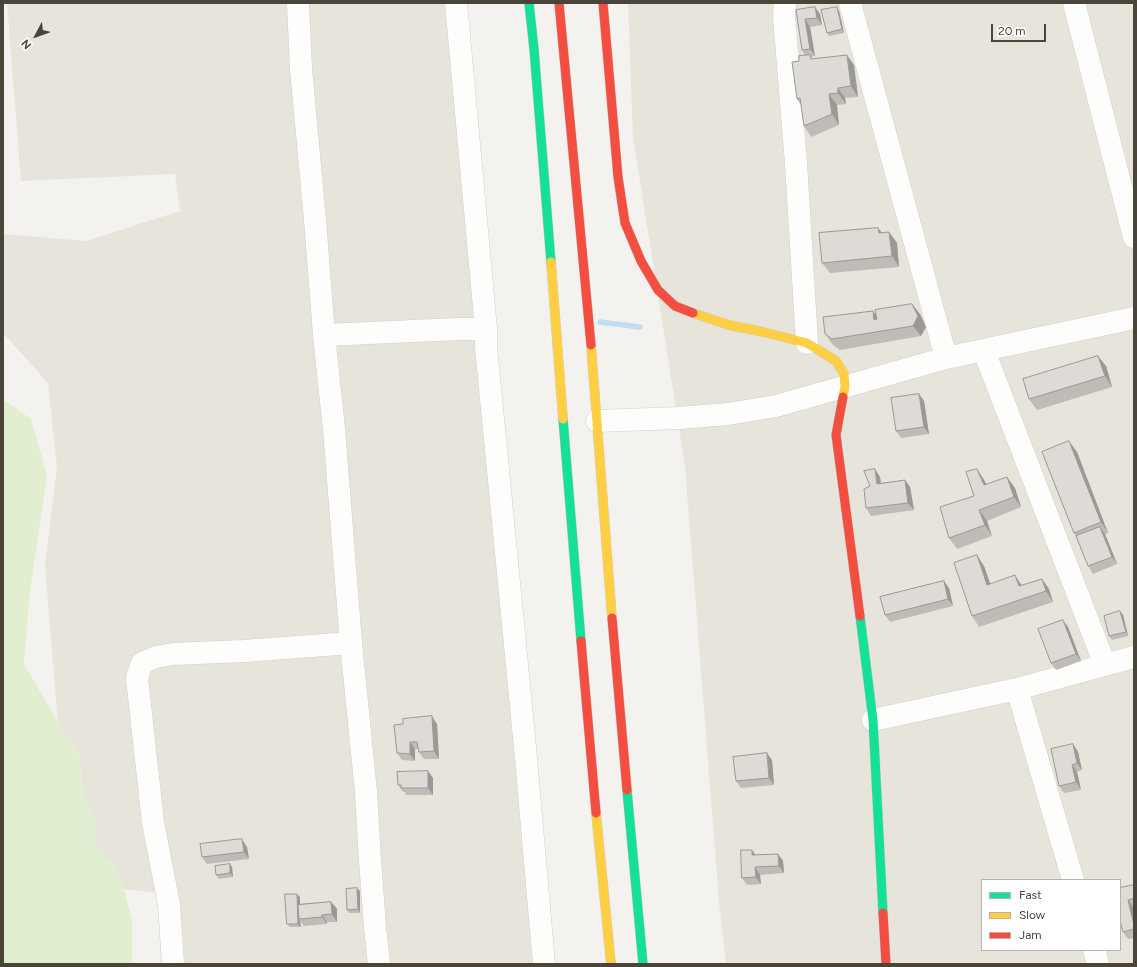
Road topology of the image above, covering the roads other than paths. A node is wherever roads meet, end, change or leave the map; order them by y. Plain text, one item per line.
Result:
1 (298, 3) edge
2 (456, 3) edge
3 (529, 3) edge
4 (559, 3) edge
5 (603, 3) edge
6 (785, 3) edge
7 (850, 3) edge
8 (1074, 3) edge
9 (1126, 171) edge
10 (1134, 237) edge
11 (1134, 318) edge
12 (486, 328) junction
13 (324, 336) junction
14 (807, 343) junction
15 (984, 351) junction
16 (946, 358) junction
17 (846, 386) junction
18 (597, 420) junction
19 (350, 643) junction
20 (1134, 657) edge
21 (1105, 665) junction
22 (1017, 689) junction
23 (873, 720) junction
24 (1073, 879) edge
25 (1094, 951) edge
26 (173, 964) edge
27 (379, 964) edge
28 (544, 964) edge
29 (611, 964) edge
30 (643, 964) edge
31 (886, 964) edge
32 (1098, 964) edge

1 - 13 street
2 - 12 street
3 - 29 main road
4 - 18 main road
5 - 14 main road
6 - 14 street
7 - 16 street
8 - 9 street
9 - 10 street
11 - 15 street
12 - 13 street
12 - 28 street
13 - 19 street
14 - 17 main road
15 - 16 street
15 - 21 street
16 - 17 street
17 - 18 street
17 - 23 main road
18 - 30 main road
19 - 26 street
19 - 27 street
20 - 21 street
21 - 22 street
22 - 23 street
22 - 24 street
23 - 31 main road
25 - 32 street

